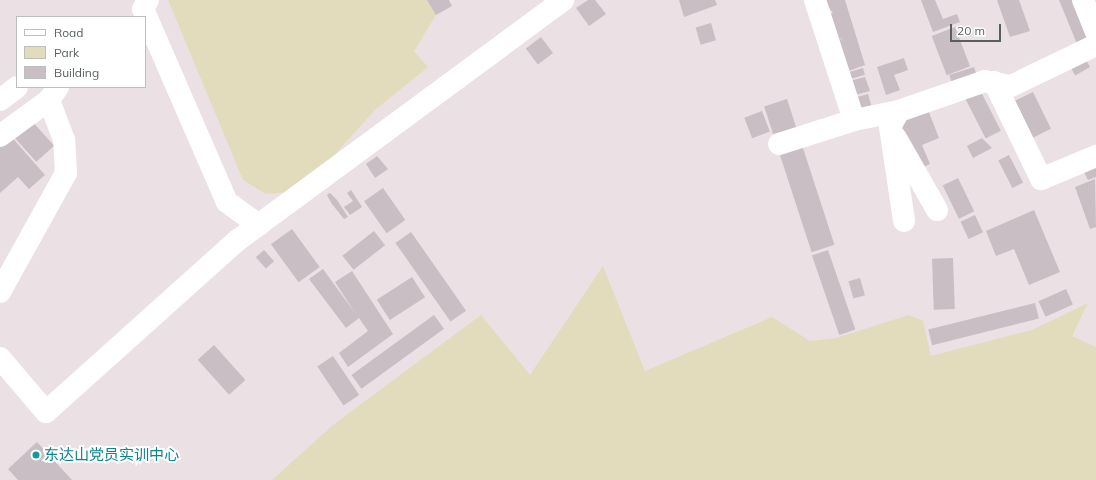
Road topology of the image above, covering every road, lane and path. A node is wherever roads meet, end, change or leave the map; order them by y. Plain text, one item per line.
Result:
1 (563, 0) edge
2 (815, 0) edge
3 (1083, 0) edge
4 (146, 18) edge
5 (1096, 33) edge
6 (1096, 45) edge
7 (994, 82) junction
8 (16, 88) edge
9 (53, 94) edge
10 (0, 100) edge
11 (894, 119) junction
12 (854, 120) junction
13 (0, 136) edge
14 (779, 144) dead end
15 (1096, 156) edge
16 (937, 210) dead end
17 (904, 221) dead end
18 (258, 225) junction
19 (0, 292) edge
20 (0, 358) edge

1 - 18 street
2 - 12 street
3 - 5 street
4 - 18 street
6 - 7 street
7 - 11 street
7 - 15 street
8 - 10 street
9 - 13 street
9 - 19 street
11 - 12 street
11 - 16 street
11 - 17 street
12 - 14 street
18 - 20 street

